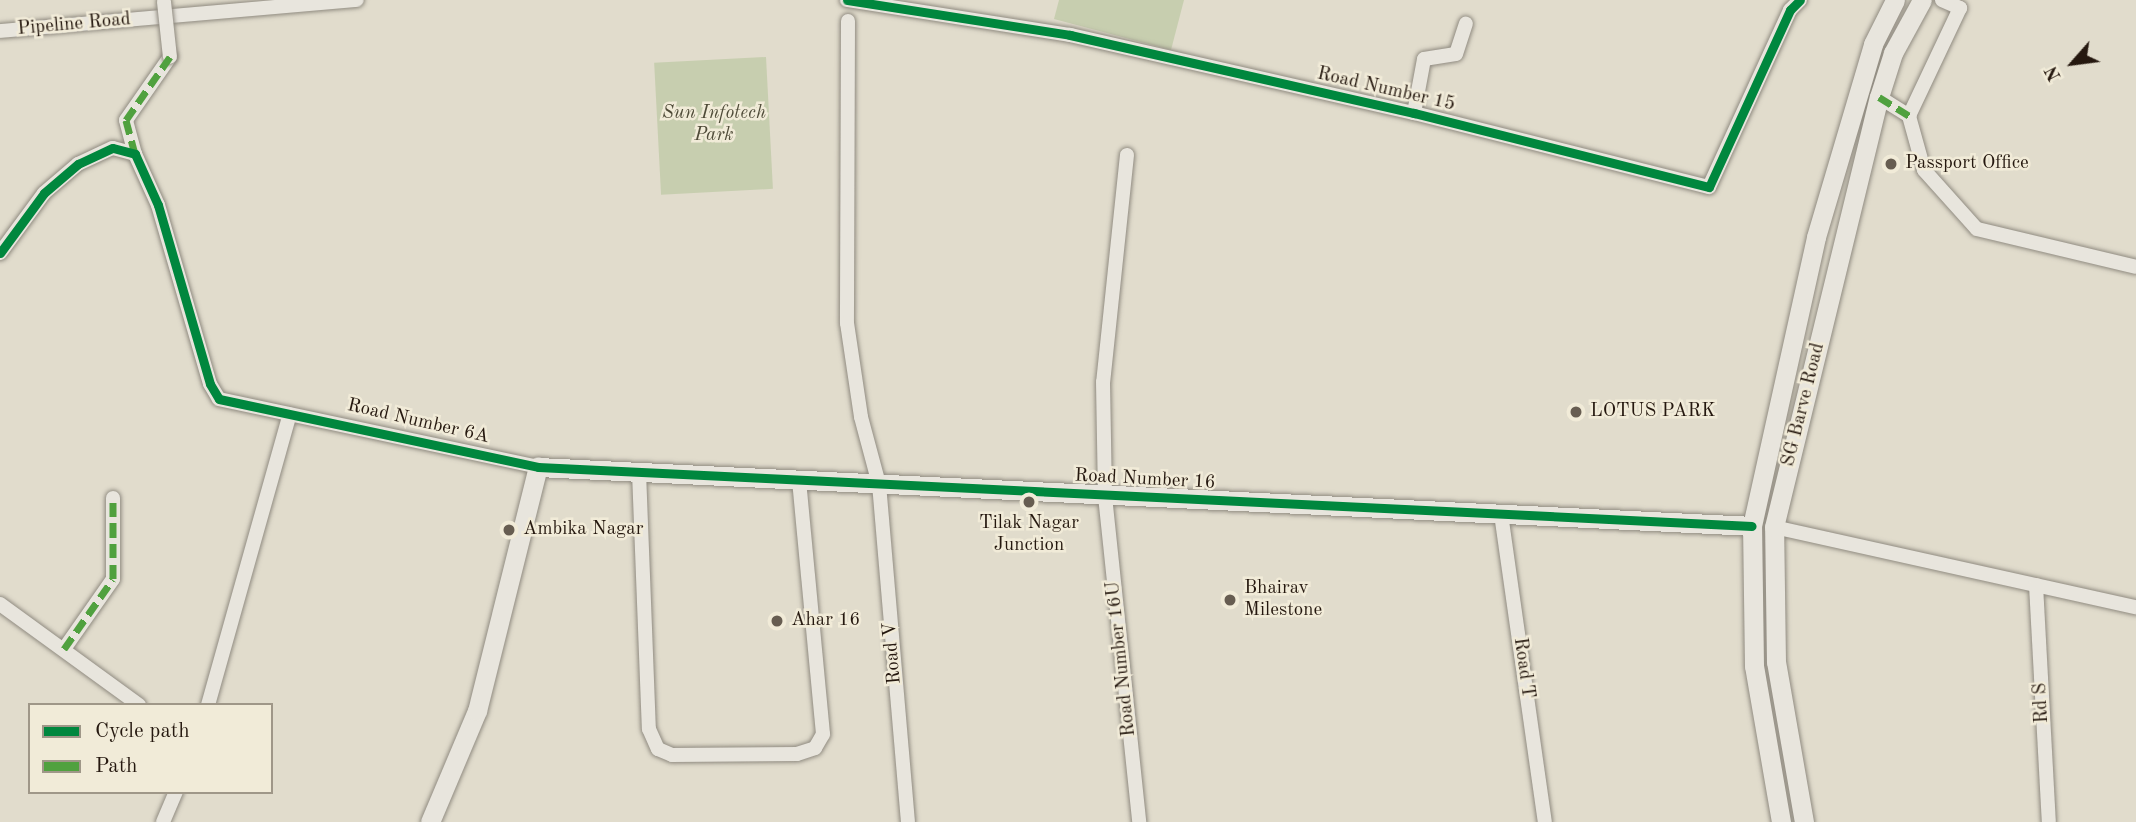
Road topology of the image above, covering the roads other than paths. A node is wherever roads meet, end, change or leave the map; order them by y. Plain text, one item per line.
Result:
1 (357, 0) edge
2 (846, 0) edge
3 (944, 0) edge
4 (1800, 0) edge
5 (1895, 0) edge
6 (1922, 0) edge
7 (1942, 0) edge
8 (163, 1) edge
9 (941, 15) junction
10 (848, 21) dead end
11 (1466, 24) dead end
12 (0, 31) edge
13 (1879, 97) junction
14 (1414, 113) junction
15 (1909, 116) junction
16 (135, 154) junction
17 (1127, 155) dead end
18 (0, 253) edge
19 (2136, 267) edge
20 (290, 414) junction
21 (538, 467) junction
22 (639, 472) junction
23 (799, 480) junction
24 (879, 484) junction
25 (1105, 496) junction
26 (113, 498) dead end
27 (1501, 514) junction
28 (1752, 526) junction
29 (1774, 527) junction
30 (2036, 585) junction
31 (0, 604) edge
32 (2136, 607) edge
33 (64, 649) junction
34 (136, 703) edge
35 (209, 703) edge
36 (175, 794) edge
37 (163, 822) edge
38 (430, 822) edge
39 (908, 822) edge
40 (1139, 822) edge
41 (1545, 822) edge
42 (1781, 822) edge
43 (1804, 822) edge
44 (2049, 822) edge

1 - 12 street, Pipeline Road
2 - 9 street, Road Number 15
3 - 9 street
4 - 14 street, Road Number 15
5 - 28 main road, SG Barve Road
6 - 13 main road, SG Barve Road
7 - 15 street
8 - 16 street, bridge
9 - 14 street, Road Number 15
10 - 24 street, Road V
11 - 14 street
13 - 15 street
13 - 29 main road, SG Barve Road
15 - 19 street
16 - 18 street
16 - 20 street, Road Number 6A
17 - 25 street, Road Number 16U
20 - 21 street, Road Number 6A
20 - 35 street
21 - 22 main road, Road Number 16
21 - 38 main road
22 - 23 main road, Road Number 16
22 - 23 street
23 - 24 main road, Road Number 16
24 - 25 main road, Road Number 16
24 - 39 street, Road V
25 - 27 main road, Road Number 16
25 - 40 street, Road Number 16U
26 - 33 street
27 - 28 main road, Road Number 16
27 - 41 street, Road T
28 - 42 main road, SG Barve Road
29 - 30 street
29 - 43 main road, SG Barve Road
30 - 32 street
30 - 44 street, Rd S
31 - 33 street
33 - 34 street
36 - 37 street

